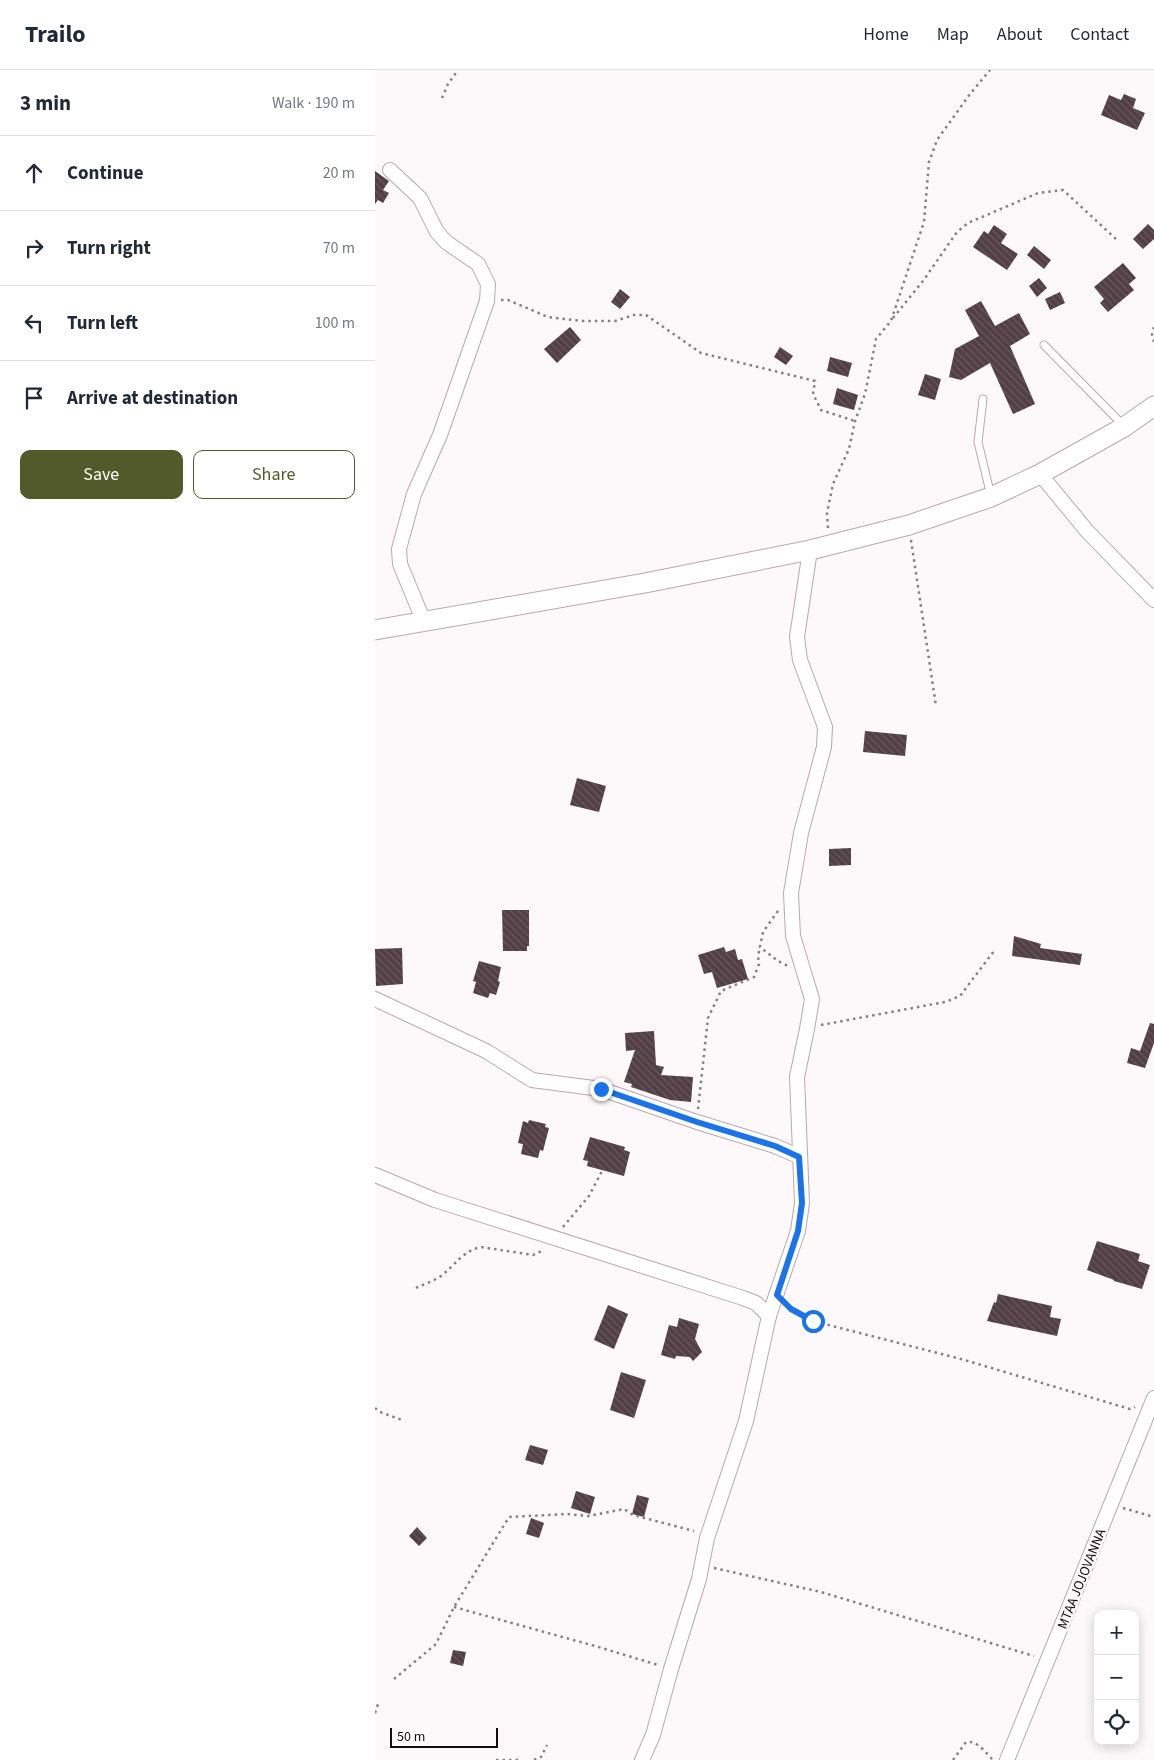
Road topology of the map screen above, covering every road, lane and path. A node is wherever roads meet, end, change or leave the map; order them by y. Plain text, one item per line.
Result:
1 (459, 70) edge
2 (990, 70) edge
3 (442, 98) dead end
4 (390, 170) dead end
5 (1116, 239) dead end
6 (487, 301) junction
7 (891, 321) junction
8 (1154, 327) edge
9 (1154, 342) edge
10 (1044, 345) dead end
11 (983, 399) dead end
12 (1154, 406) edge
13 (855, 421) junction
14 (1124, 427) junction
15 (1040, 474) junction
16 (991, 497) junction
17 (909, 525) junction
18 (831, 545) junction
19 (810, 550) junction
20 (1154, 600) edge
21 (424, 622) junction
22 (375, 630) edge
23 (936, 706) dead end
24 (791, 893) junction
25 (761, 947) junction
26 (994, 951) dead end
27 (803, 972) junction
28 (375, 999) edge
29 (807, 1029) junction
30 (697, 1122) junction
31 (799, 1157) junction
32 (602, 1171) dead end
33 (375, 1174) edge
34 (552, 1238) junction
35 (416, 1288) dead end
36 (777, 1295) junction
37 (769, 1316) junction
38 (1154, 1399) edge
39 (375, 1408) edge
40 (402, 1420) dead end
41 (1112, 1506) junction
42 (1154, 1517) edge
43 (707, 1538) junction
44 (699, 1578) junction
45 (454, 1607) junction
46 (1049, 1660) junction
47 (671, 1669) junction
48 (394, 1679) dead end
49 (379, 1701) dead end
50 (375, 1713) edge
51 (547, 1744) dead end
52 (496, 1760) edge
53 (520, 1760) edge
54 (534, 1760) edge
55 (642, 1760) edge
56 (953, 1760) edge
57 (993, 1760) edge
58 (1007, 1760) edge

1 - 3 path
2 - 7 path
4 - 6 street
5 - 7 path
6 - 13 path
6 - 21 street
7 - 13 path
8 - 9 path
10 - 14 lane
11 - 16 lane
12 - 14 main road
13 - 18 path
14 - 15 main road
15 - 16 main road
15 - 20 street
16 - 17 main road
17 - 18 main road
17 - 23 path
18 - 19 main road
19 - 21 main road
19 - 24 street
21 - 22 main road
24 - 25 path
24 - 27 street
25 - 27 path
25 - 30 path
26 - 29 path
27 - 29 street
28 - 30 street
29 - 31 street
30 - 31 street
31 - 36 street
32 - 34 path
33 - 34 street
34 - 35 path
34 - 37 street
36 - 37 street
36 - 38 path
37 - 43 street
38 - 41 street, MTAA JOJOVANNA
39 - 40 path
41 - 42 path
41 - 46 street, MTAA JOJOVANNA
43 - 44 street
43 - 45 path
44 - 46 path
44 - 47 street
45 - 47 path
45 - 48 path
46 - 58 street, MTAA JOJOVANNA
47 - 55 street
49 - 50 path
51 - 54 path
52 - 53 path
56 - 57 path

